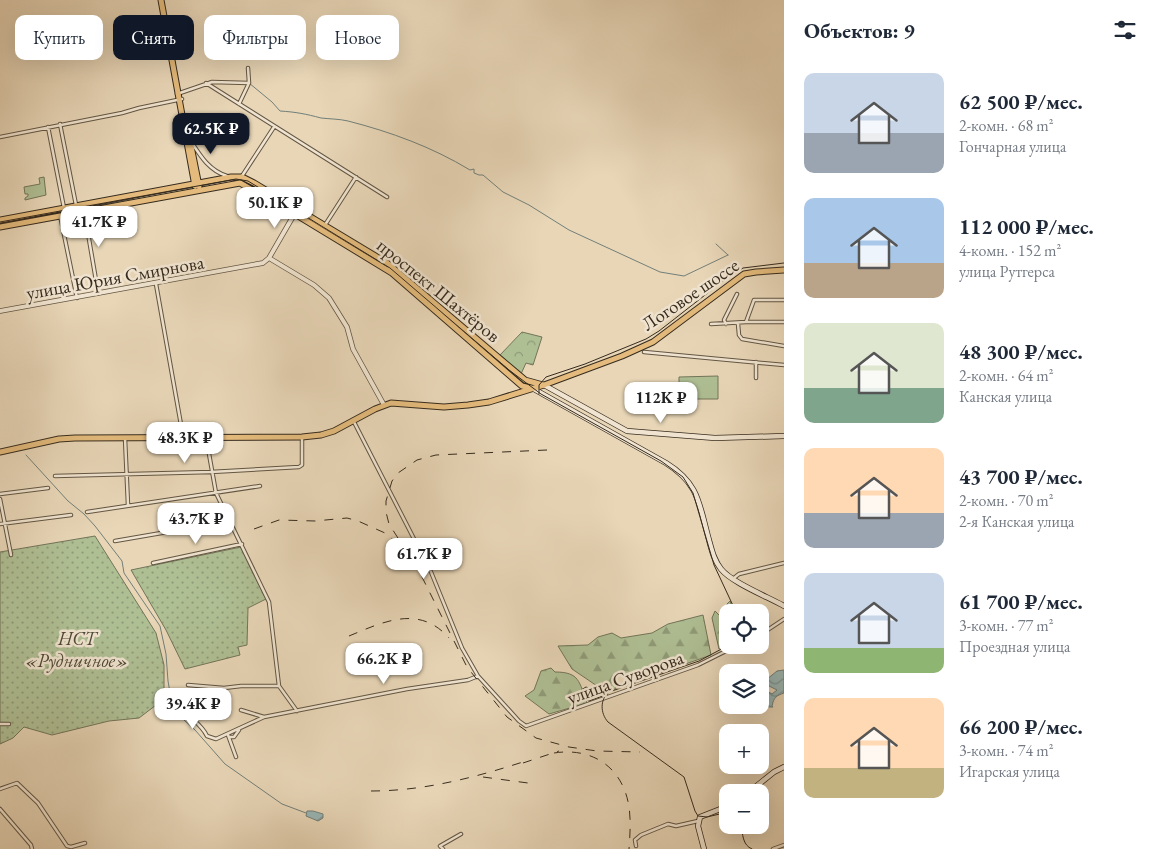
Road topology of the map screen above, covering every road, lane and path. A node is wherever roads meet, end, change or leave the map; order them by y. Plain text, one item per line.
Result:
1 (162, 0) edge
2 (248, 68) dead end
3 (206, 83) junction
4 (249, 83) junction
5 (180, 97) junction
6 (239, 105) junction
7 (60, 124) junction
8 (48, 127) junction
9 (274, 127) junction
10 (189, 136) junction
11 (0, 137) edge
12 (242, 177) junction
13 (356, 177) junction
14 (230, 178) junction
15 (197, 187) junction
16 (387, 197) dead end
17 (83, 204) junction
18 (76, 206) junction
19 (61, 208) junction
20 (84, 210) junction
21 (296, 211) junction
22 (60, 215) junction
23 (0, 220) edge
24 (325, 225) junction
25 (0, 227) edge
26 (269, 258) junction
27 (784, 269) edge
28 (156, 284) junction
29 (99, 294) junction
30 (737, 294) dead end
31 (77, 298) junction
32 (784, 300) edge
33 (0, 311) edge
34 (746, 322) junction
35 (784, 322) edge
36 (710, 324) dead end
37 (726, 324) junction
38 (738, 324) junction
39 (784, 346) edge
40 (644, 352) dead end
41 (756, 362) junction
42 (784, 365) edge
43 (756, 378) dead end
44 (525, 380) junction
45 (542, 385) junction
46 (532, 388) junction
47 (384, 405) junction
48 (353, 421) junction
49 (623, 429) junction
50 (183, 436) junction
51 (784, 436) edge
52 (125, 437) junction
53 (206, 437) junction
54 (302, 437) junction
55 (621, 437) junction
56 (0, 452) edge
57 (211, 472) junction
58 (126, 474) junction
59 (55, 476) dead end
60 (260, 486) dead end
61 (48, 488) dead end
62 (216, 493) junction
63 (0, 494) edge
64 (0, 499) edge
65 (128, 505) junction
66 (87, 512) dead end
67 (70, 514) dead end
68 (231, 522) junction
69 (2, 524) edge
70 (115, 541) dead end
71 (242, 544) junction
72 (12, 555) dead end
73 (153, 563) dead end
74 (784, 563) edge
75 (734, 579) junction
76 (784, 606) edge
77 (784, 619) edge
78 (769, 628) edge
79 (720, 654) edge
80 (478, 676) junction
81 (188, 685) dead end
82 (279, 686) junction
83 (182, 705) dead end
84 (241, 710) dead end
85 (297, 711) junction
86 (264, 717) junction
87 (0, 724) edge
88 (9, 724) dead end
89 (228, 736) junction
90 (236, 757) dead end
91 (784, 767) edge
92 (759, 784) edge
93 (0, 789) edge
94 (0, 809) edge
95 (719, 809) edge
96 (698, 821) junction
97 (461, 834) dead end
98 (85, 843) dead end
99 (784, 845) edge
100 (636, 846) dead end
101 (441, 847) edge
102 (32, 849) edge
103 (704, 849) edge
104 (773, 849) edge

1 - 5 main road
2 - 4 street
3 - 4 street
3 - 5 street
3 - 6 street
4 - 6 street
5 - 7 street
5 - 10 main road
5 - 15 main road
6 - 9 street
7 - 8 street
7 - 18 street
8 - 11 street
8 - 19 street
9 - 12 street
9 - 13 street
10 - 14 street
10 - 15 main road
12 - 14 main road, проспект Шахтёров
12 - 21 main road, проспект Шахтёров
13 - 16 street
13 - 24 street
14 - 15 main road, проспект Шахтёров
15 - 17 main road, проспект Шахтёров
15 - 20 main road, проспект Шахтёров
15 - 21 main road, проспект Шахтёров
17 - 18 main road, проспект Шахтёров
17 - 20 street
18 - 19 main road, проспект Шахтёров
19 - 22 street
19 - 23 main road, проспект Шахтёров
20 - 22 main road, проспект Шахтёров
20 - 29 street
21 - 24 main road, проспект Шахтёров
21 - 26 street
21 - 46 main road, проспект Шахтёров
22 - 25 main road, проспект Шахтёров
22 - 31 street
24 - 44 main road, проспект Шахтёров
26 - 28 street, улица Юрия Смирнова
26 - 47 street
27 - 45 main road, Логовое шоссе
28 - 29 street, улица Юрия Смирнова
28 - 50 street
29 - 31 street, улица Юрия Смирнова
30 - 37 street
31 - 33 street, улица Юрия Смирнова
32 - 34 street
34 - 35 street
34 - 38 street
36 - 37 street
37 - 38 street
38 - 39 street
40 - 41 street
41 - 42 street
41 - 43 street
44 - 45 main road, проспект Шахтёров
44 - 46 main road
45 - 46 main road, Логовое шоссе
45 - 49 main road
46 - 47 main road, Логовое шоссе
46 - 55 main road
47 - 48 main road
48 - 54 main road
48 - 80 street
49 - 51 main road
49 - 55 main road
50 - 52 main road
50 - 53 main road
52 - 56 main road
52 - 58 street
53 - 54 main road
53 - 57 street
54 - 57 street
55 - 75 main road
57 - 58 street
57 - 62 street
58 - 59 street
58 - 65 street
60 - 62 street
61 - 63 street
62 - 65 street
62 - 68 street
64 - 69 street
65 - 66 street
67 - 69 street
68 - 70 street
68 - 71 street
69 - 72 street
71 - 73 street
71 - 82 street
74 - 75 street
75 - 76 main road
77 - 78 street
79 - 80 street, улица Суворова
80 - 85 street
81 - 82 street
82 - 85 street
83 - 89 street
84 - 86 street
85 - 86 street
86 - 89 street
87 - 88 street
89 - 90 street
91 - 92 main road
93 - 98 street
94 - 102 street
95 - 96 main road
96 - 100 street
96 - 103 main road
97 - 101 street
99 - 104 street

